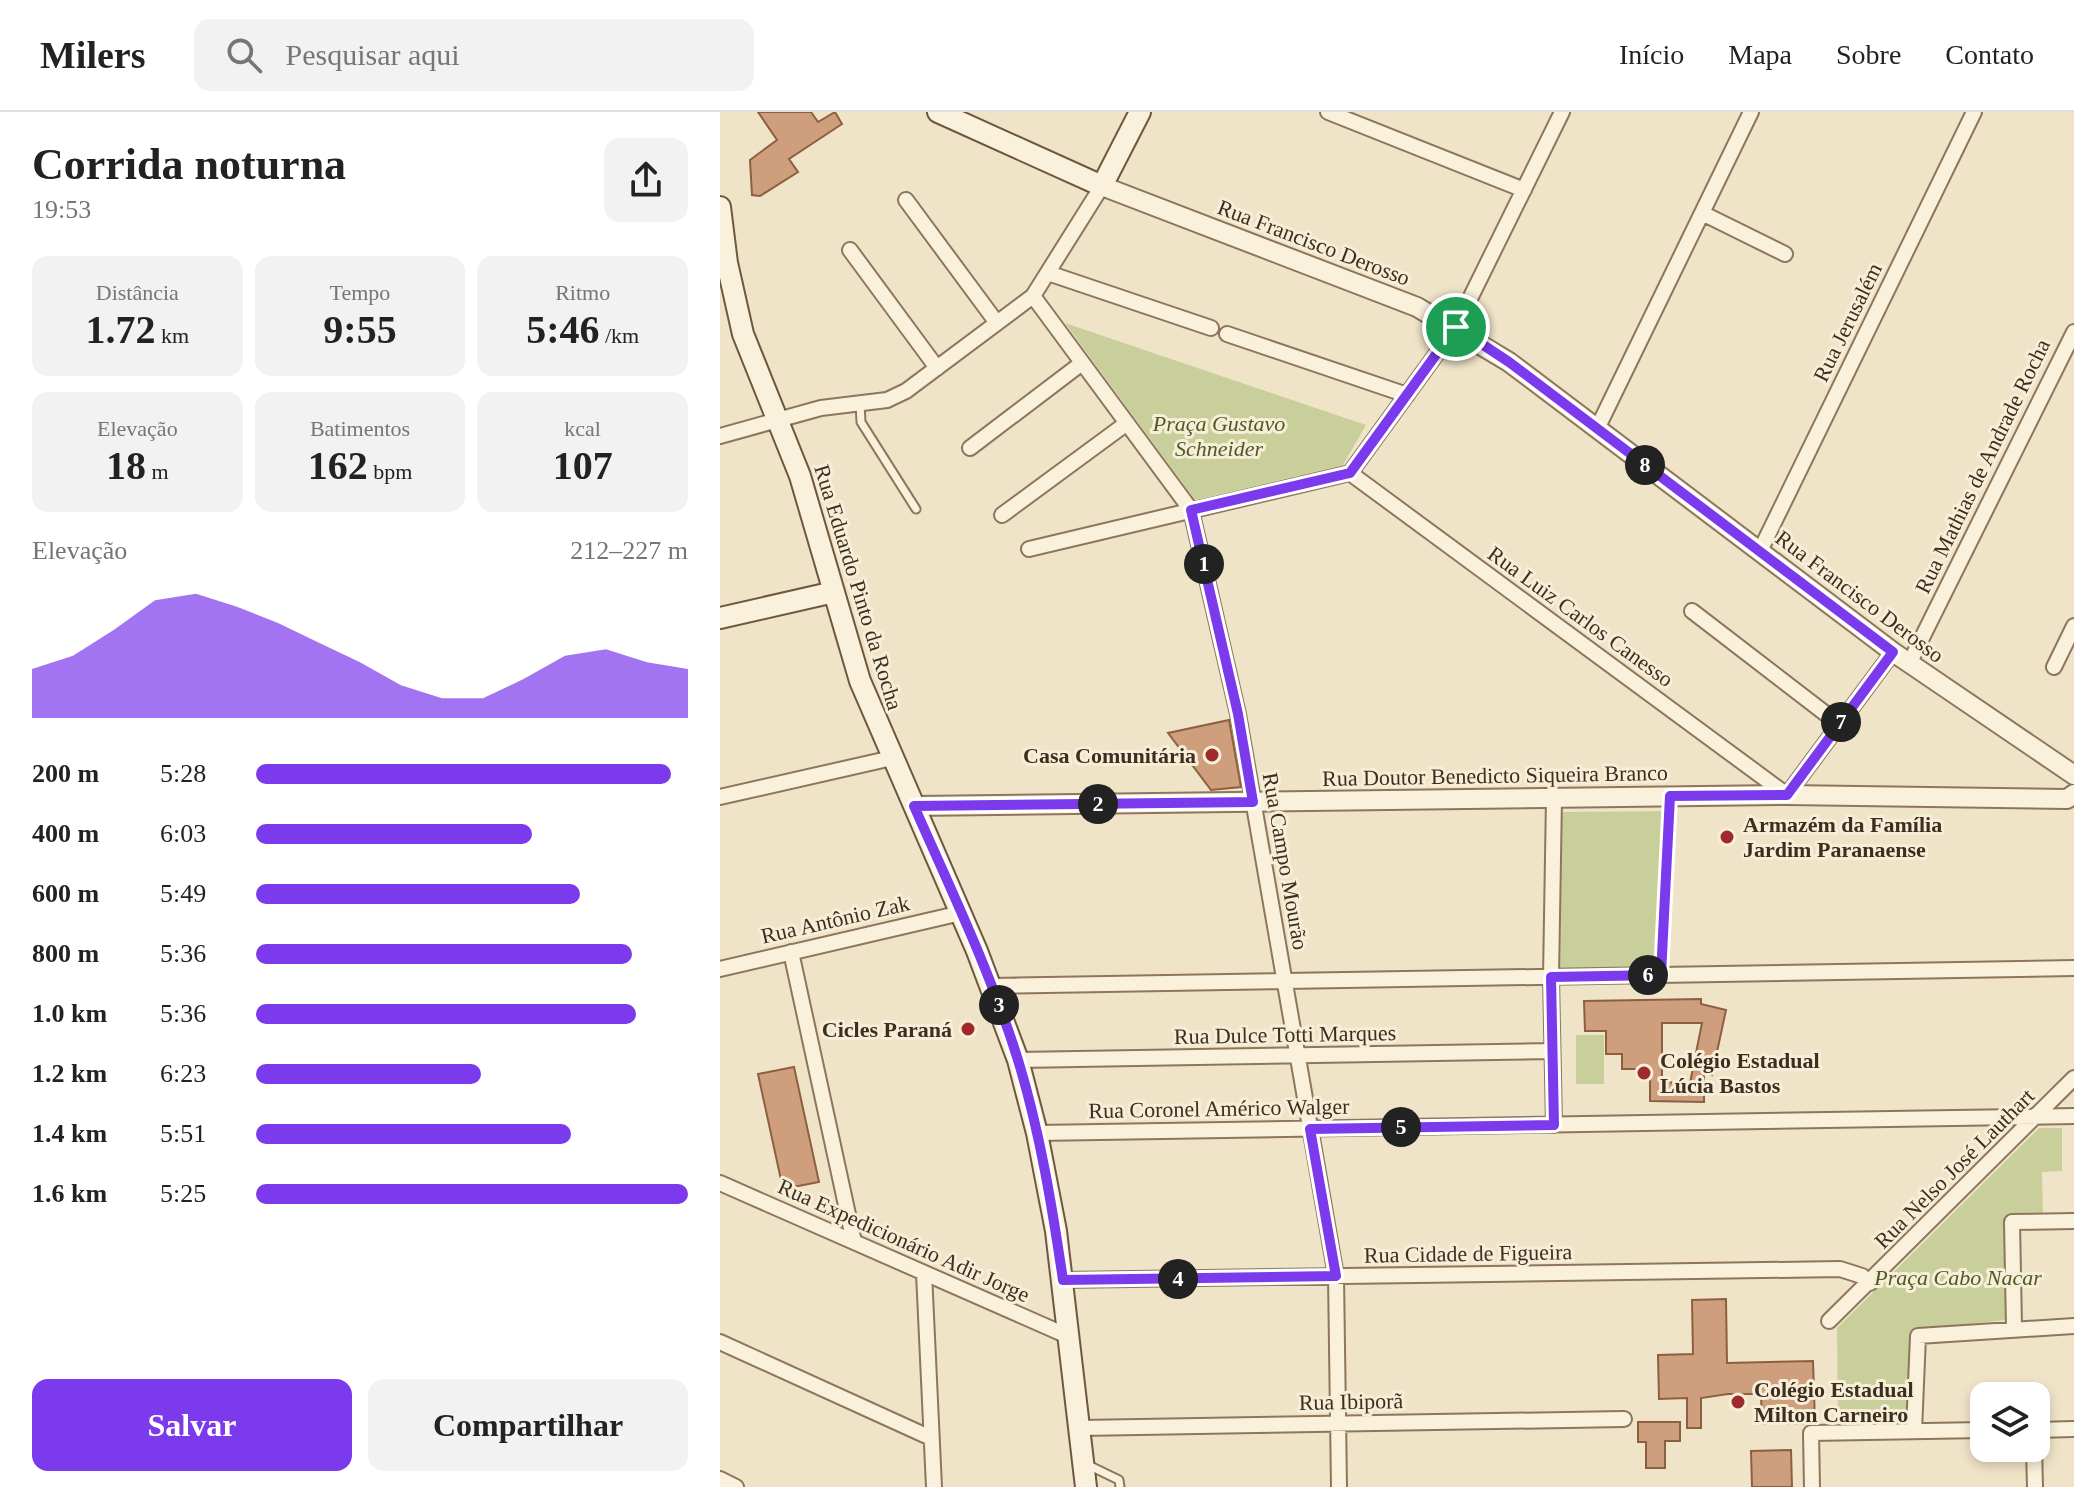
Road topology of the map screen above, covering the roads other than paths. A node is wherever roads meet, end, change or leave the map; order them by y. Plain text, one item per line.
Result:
1 (938, 112) edge
2 (1140, 112) edge
3 (1328, 112) edge
4 (1562, 112) edge
5 (1751, 112) edge
6 (1974, 112) edge
7 (1102, 186) junction
8 (1524, 190) junction
9 (906, 200) dead end
10 (720, 207) edge
11 (1702, 213) junction
12 (850, 250) dead end
13 (1785, 254) dead end
14 (724, 263) edge
15 (1048, 273) junction
16 (1033, 296) junction
17 (997, 323) junction
18 (1456, 327) junction
19 (1211, 328) dead end
20 (2074, 332) edge
21 (1227, 334) dead end
22 (1082, 363) junction
23 (937, 368) junction
24 (1407, 395) junction
25 (860, 403) junction
26 (779, 422) junction
27 (1127, 423) junction
28 (1597, 429) junction
29 (720, 436) edge
30 (970, 448) dead end
31 (1350, 473) junction
32 (916, 509) dead end
33 (1191, 510) junction
34 (1002, 515) dead end
35 (1029, 549) dead end
36 (1760, 551) junction
37 (834, 592) junction
38 (1692, 611) dead end
39 (720, 618) edge
40 (2074, 626) edge
41 (1893, 652) junction
42 (1909, 664) junction
43 (2054, 667) dead end
44 (1839, 724) junction
45 (892, 758) junction
46 (2074, 775) edge
47 (2074, 794) edge
48 (1787, 795) junction
49 (720, 797) edge
50 (1554, 798) junction
51 (1253, 802) junction
52 (914, 806) junction
53 (961, 913) junction
54 (791, 952) junction
55 (2074, 968) edge
56 (720, 969) edge
57 (1551, 977) junction
58 (1284, 981) junction
59 (991, 986) junction
60 (1552, 1051) junction
61 (1297, 1056) junction
62 (1018, 1060) junction
63 (2074, 1078) edge
64 (2074, 1116) edge
65 (2035, 1117) junction
66 (1554, 1125) junction
67 (1310, 1129) junction
68 (1037, 1133) junction
69 (720, 1183) edge
70 (2074, 1221) edge
71 (854, 1242) junction
72 (924, 1273) junction
73 (1336, 1276) junction
74 (1063, 1280) junction
75 (1870, 1283) junction
76 (1829, 1321) dead end
77 (2074, 1326) edge
78 (2014, 1327) junction
79 (1070, 1337) junction
80 (720, 1342) edge
81 (1624, 1419) dead end
82 (1338, 1424) junction
83 (1080, 1428) junction
84 (2074, 1429) edge
85 (1970, 1430) edge
86 (2050, 1430) edge
87 (1914, 1431) junction
88 (931, 1438) junction
89 (2034, 1462) edge
90 (1083, 1463) junction
91 (720, 1479) edge
92 (736, 1487) edge
93 (934, 1487) edge
94 (1086, 1487) edge
95 (1120, 1487) edge
96 (1339, 1487) edge
97 (1812, 1487) edge
98 (2035, 1487) edge

1 - 7 main road, Rua Francisco Derosso
2 - 7 main road
3 - 8 street
4 - 8 street
5 - 11 street
6 - 36 street, Rua Jerusalém
7 - 15 street
7 - 18 street, Rua Francisco Derosso
8 - 18 street
9 - 17 street
10 - 14 main road, Rua Eduardo Pinto da Rocha
11 - 13 street
11 - 28 street
12 - 23 street
14 - 26 main road, Rua Eduardo Pinto da Rocha
15 - 16 street
15 - 19 street
16 - 17 street
16 - 22 street, Rua Campo Mourão
17 - 23 street
18 - 24 street
18 - 28 street, Rua Francisco Derosso
20 - 42 street, Rua Mathias de Andrade Rocha
21 - 24 street
22 - 27 street, Rua Campo Mourão
22 - 30 street
23 - 25 street
24 - 31 street
25 - 26 street
25 - 32 lane
26 - 29 street
26 - 37 main road, Rua Eduardo Pinto da Rocha
27 - 33 street, Rua Campo Mourão
27 - 34 street
28 - 36 street, Rua Francisco Derosso
31 - 33 street
31 - 48 street, Rua Luiz Carlos Canesso
33 - 35 street
33 - 51 street, Rua Campo Mourão
36 - 41 street, Rua Francisco Derosso
37 - 39 main road
37 - 45 main road, Rua Eduardo Pinto da Rocha
38 - 44 street
40 - 43 street
41 - 42 street, Rua Francisco Derosso
41 - 44 street
42 - 46 street, Rua Francisco Derosso
44 - 48 street
45 - 49 street
45 - 52 main road, Rua Eduardo Pinto da Rocha
47 - 48 street, Rua Doutor Benedicto Siqueira Branco
48 - 50 street, Rua Doutor Benedicto Siqueira Branco
50 - 51 street, Rua Doutor Benedicto Siqueira Branco
50 - 57 street
51 - 52 street, Rua Doutor Benedicto Siqueira Branco
51 - 58 street, Rua Campo Mourão
52 - 53 main road, Rua Eduardo Pinto da Rocha
53 - 54 street, Rua Antônio Zak
53 - 59 main road, Rua Eduardo Pinto da Rocha
54 - 56 street, Rua Antônio Zak
54 - 71 street
55 - 57 street
57 - 58 street
57 - 60 street
58 - 59 street
58 - 61 street, Rua Campo Mourão
59 - 62 main road, Rua Eduardo Pinto da Rocha
60 - 61 street, Rua Dulce Totti Marques
60 - 66 street
61 - 62 street, Rua Dulce Totti Marques
61 - 67 street, Rua Campo Mourão
62 - 68 main road, Rua Eduardo Pinto da Rocha
63 - 65 street, Rua Nelso José Lauthart
64 - 65 street, Rua Coronel Américo Walger
65 - 66 street, Rua Coronel Américo Walger
65 - 75 street, Rua Nelso José Lauthart
66 - 67 street, Rua Coronel Américo Walger
67 - 68 street, Rua Coronel Américo Walger
67 - 73 street, Rua Campo Mourão
68 - 74 main road, Rua Eduardo Pinto da Rocha
69 - 71 street, Rua Expedicionário Adir Jorge
70 - 78 street
71 - 72 street, Rua Expedicionário Adir Jorge
72 - 79 street, Rua Expedicionário Adir Jorge
72 - 88 street
73 - 74 street, Rua Cidade de Figueira
73 - 75 street, Rua Cidade de Figueira
73 - 82 street, Rua Campo Mourão
74 - 79 main road, Rua Eduardo Pinto da Rocha
75 - 76 street, Rua Nelso José Lauthart
77 - 78 street
78 - 87 street
79 - 83 main road, Rua Eduardo Pinto da Rocha
80 - 88 street
81 - 82 street, Rua Ibiporã
82 - 83 street, Rua Ibiporã
82 - 96 street, Rua Campo Mourão
83 - 90 main road, Rua Eduardo Pinto da Rocha
84 - 86 street
85 - 87 street
87 - 97 street
88 - 93 street
89 - 98 street
90 - 94 main road, Rua Eduardo Pinto da Rocha
90 - 95 lane
91 - 92 street

